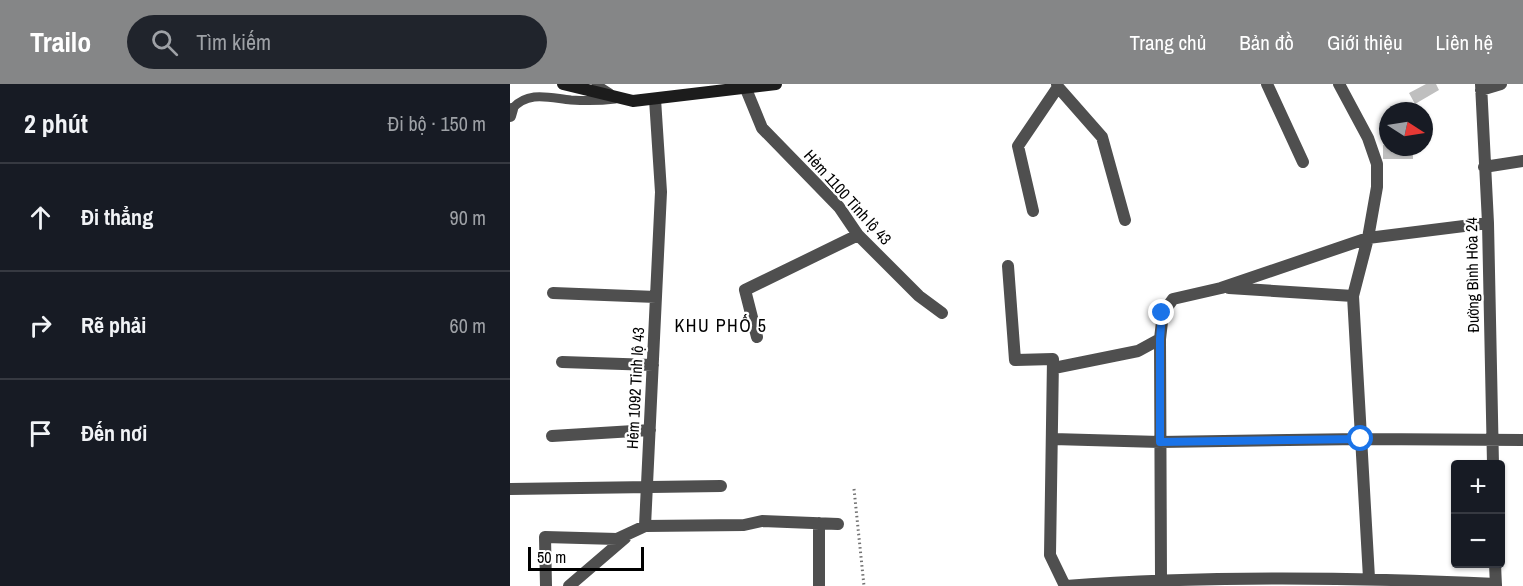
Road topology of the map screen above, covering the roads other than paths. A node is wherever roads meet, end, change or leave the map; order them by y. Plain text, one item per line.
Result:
1 (563, 84) edge
2 (596, 84) edge
3 (776, 84) edge
4 (1267, 84) edge
5 (1340, 84) edge
6 (1501, 84) edge
7 (1058, 85) edge
8 (1481, 87) edge
9 (737, 88) edge
10 (617, 98) junction
11 (655, 99) junction
12 (511, 112) edge
13 (1523, 161) edge
14 (1303, 162) dead end
15 (1484, 167) junction
16 (1033, 211) dead end
17 (1125, 220) dead end
18 (1488, 224) junction
19 (858, 236) junction
20 (1368, 238) junction
21 (1008, 266) dead end
22 (1221, 288) junction
23 (554, 292) dead end
24 (1353, 296) junction
25 (656, 297) junction
26 (942, 313) dead end
27 (757, 337) dead end
28 (1160, 339) junction
29 (562, 362) dead end
30 (653, 365) junction
31 (1054, 368) junction
32 (650, 430) junction
33 (552, 436) dead end
34 (1361, 439) junction
35 (1053, 440) junction
36 (1523, 440) edge
37 (1160, 442) junction
38 (1492, 442) junction
39 (1493, 460) edge
40 (647, 486) junction
41 (721, 486) dead end
42 (510, 489) edge
43 (819, 523) junction
44 (838, 524) dead end
45 (645, 526) junction
46 (631, 532) junction
47 (1496, 568) edge
48 (1369, 578) junction
49 (1161, 579) junction
50 (571, 585) edge
51 (1496, 585) edge
52 (546, 586) edge
53 (819, 586) edge
54 (1066, 586) edge

1 - 10 main road
2 - 10 lane
3 - 9 main road
4 - 14 street
5 - 20 street
6 - 8 street
7 - 16 street
7 - 17 street
8 - 15 street, Đường Bình Hòa 24
9 - 11 main road
9 - 19 street, Hẻm 1100 Tỉnh lộ 43
10 - 11 main road
10 - 12 lane
11 - 25 street, Hẻm 1092 Tỉnh lộ 43
13 - 15 street
15 - 18 street, Đường Bình Hòa 24
18 - 20 street
18 - 38 street, Đường Bình Hòa 24
19 - 26 street, Hẻm 1100 Tỉnh lộ 43
19 - 27 street
20 - 22 street
20 - 24 street
21 - 31 street
22 - 24 street
22 - 28 street
23 - 25 street
24 - 34 street
25 - 30 street, Hẻm 1092 Tỉnh lộ 43
28 - 31 street
28 - 37 street
29 - 30 street
30 - 32 street, Hẻm 1092 Tỉnh lộ 43
31 - 35 street
32 - 33 street
32 - 40 street, Hẻm 1092 Tỉnh lộ 43
34 - 37 street
34 - 38 street
34 - 48 street
35 - 37 street
35 - 54 street
36 - 38 street
37 - 49 street
38 - 39 street, Đường Bình Hòa 24
40 - 41 street
40 - 42 street
40 - 45 street, Hẻm 1092 Tỉnh lộ 43
43 - 44 street
43 - 45 street
43 - 53 street
45 - 46 street
46 - 50 street
46 - 52 street
47 - 51 street
48 - 49 street
48 - 51 street
49 - 54 street

